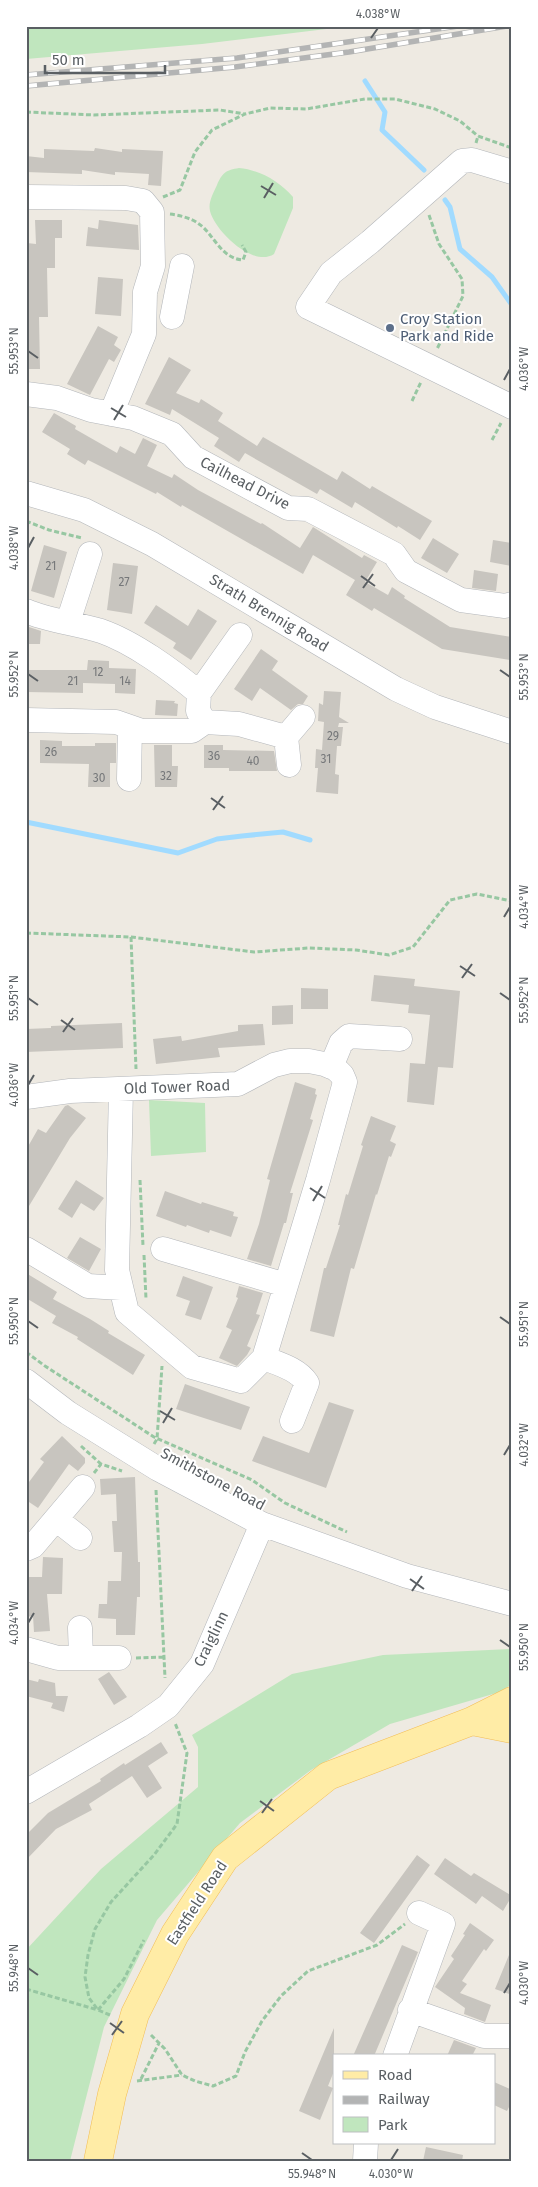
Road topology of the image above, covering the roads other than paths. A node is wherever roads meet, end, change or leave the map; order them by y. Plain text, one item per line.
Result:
1 (512, 172) edge
2 (26, 197) edge
3 (153, 266) junction
4 (172, 317) dead end
5 (26, 394) edge
6 (512, 408) edge
7 (111, 414) junction
8 (26, 493) edge
9 (90, 554) dead end
10 (512, 604) edge
11 (26, 611) edge
12 (68, 622) junction
13 (240, 634) dead end
14 (199, 693) junction
15 (303, 717) dead end
16 (26, 720) edge
17 (206, 722) junction
18 (130, 727) junction
19 (512, 732) edge
20 (286, 737) junction
21 (289, 765) dead end
22 (129, 779) dead end
23 (400, 1039) dead end
24 (338, 1074) junction
25 (121, 1089) junction
26 (26, 1097) edge
27 (26, 1248) edge
28 (163, 1249) dead end
29 (286, 1285) junction
30 (122, 1288) junction
31 (264, 1358) junction
32 (26, 1368) edge
33 (26, 1381) edge
34 (292, 1421) dead end
35 (156, 1452) junction
36 (83, 1487) road end
37 (57, 1520) junction
38 (262, 1524) junction
39 (80, 1538) dead end
40 (26, 1549) edge
41 (407, 1576) junction
42 (512, 1604) edge
43 (80, 1628) dead end
44 (26, 1649) edge
45 (80, 1658) junction
46 (119, 1658) road end
47 (512, 1702) edge
48 (472, 1721) junction
49 (512, 1729) edge
50 (26, 1792) edge
51 (419, 1913) road end
52 (410, 2010) junction
53 (512, 2036) edge
54 (395, 2054) edge
55 (366, 2144) edge
56 (98, 2161) edge
57 (365, 2161) edge

1 - 6 street
2 - 3 street
3 - 4 street
3 - 7 street
5 - 7 street, Cailhead Drive
7 - 10 street, Cailhead Drive
8 - 19 street, Strath Brennig Road
9 - 12 street
11 - 12 street
12 - 14 street
13 - 14 street
14 - 17 street
15 - 20 street
16 - 18 street
17 - 18 street
17 - 20 street
18 - 22 street
20 - 21 street
23 - 24 street
24 - 25 street, Old Tower Road
24 - 29 street
25 - 26 street, Old Tower Road
25 - 30 street
27 - 30 street
28 - 29 street
29 - 31 street
30 - 31 street
31 - 34 street
32 - 35 street, Smithstone Road
33 - 35 street, Smithstone Road
35 - 38 street, Smithstone Road
35 - 41 street, Smithstone Road
36 - 37 street
37 - 39 street
37 - 40 street
38 - 41 street, Smithstone Road
38 - 50 street, Craiglinn
41 - 42 street, Smithstone Road
43 - 45 street
44 - 45 street
45 - 46 street
47 - 48 main road, Eastfield Road
48 - 49 main road
48 - 56 main road, Eastfield Road
51 - 52 street
52 - 53 street
52 - 54 street
55 - 57 street

